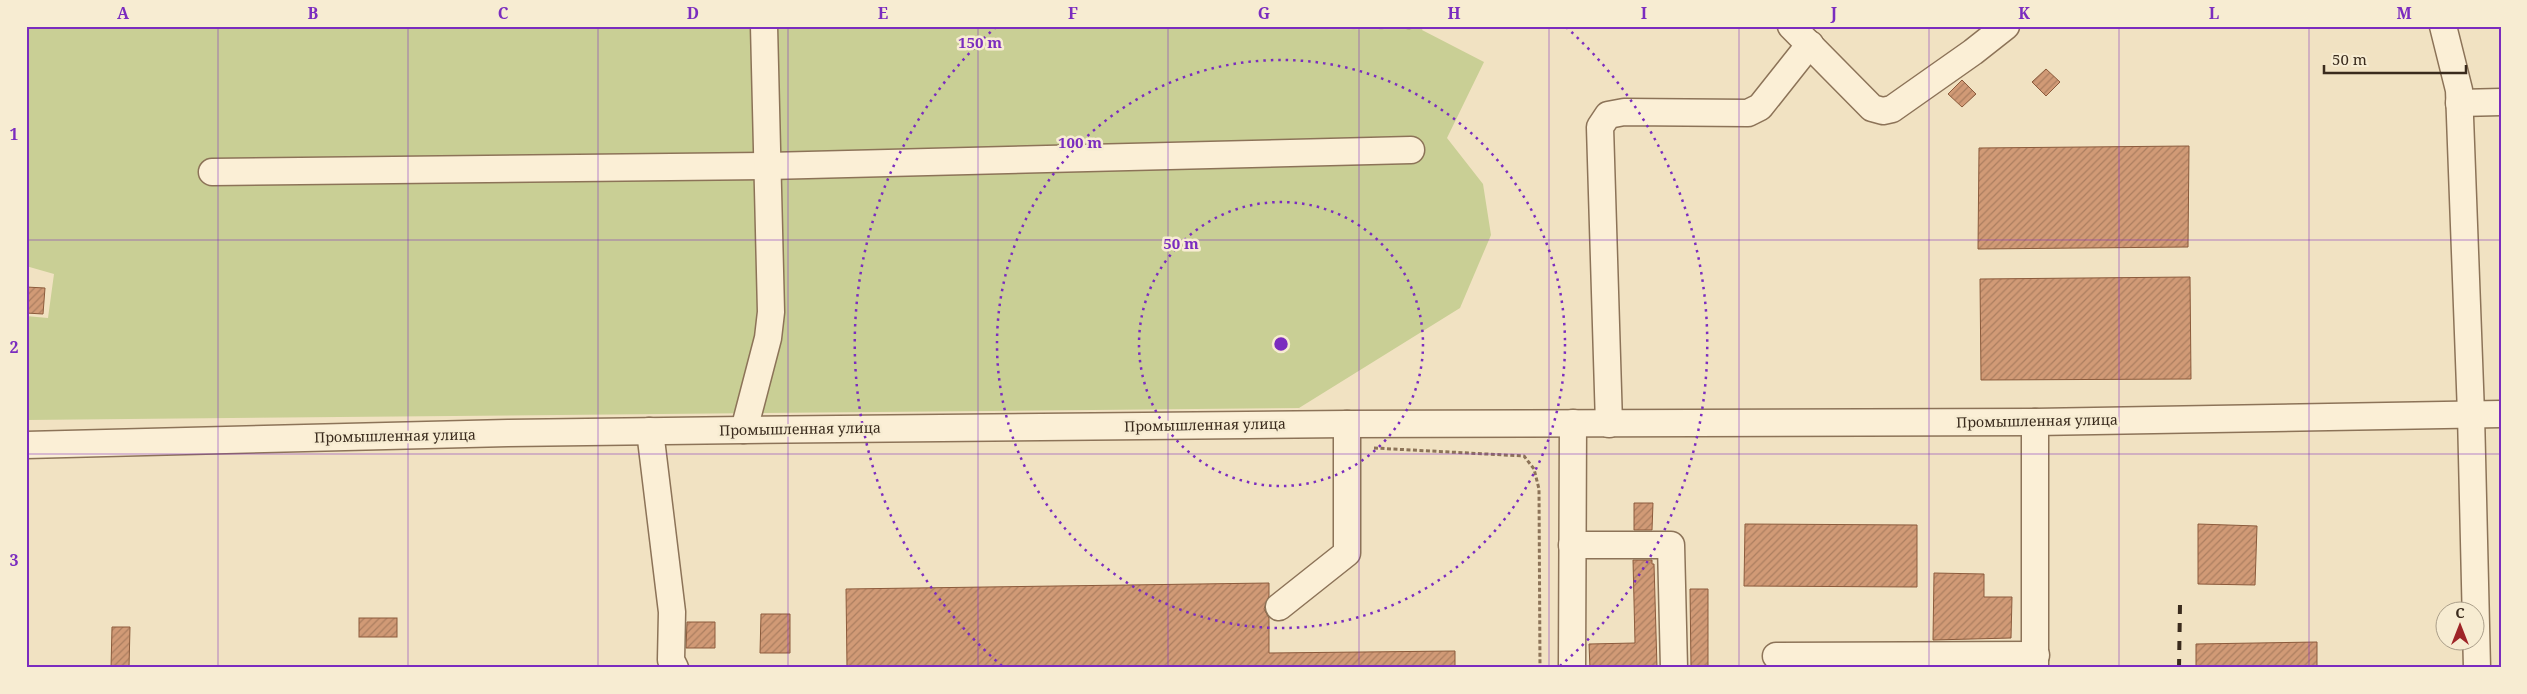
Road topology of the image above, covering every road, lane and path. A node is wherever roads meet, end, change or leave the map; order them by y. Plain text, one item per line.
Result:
1 (764, 26) edge
2 (1791, 26) edge
3 (2006, 26) edge
4 (2443, 26) edge
5 (1810, 44) junction
6 (2501, 102) edge
7 (2459, 103) junction
8 (1411, 150) dead end
9 (768, 166) junction
10 (212, 172) dead end
11 (2471, 414) junction
12 (2501, 414) edge
13 (2036, 422) junction
14 (1573, 424) junction
15 (1609, 424) junction
16 (744, 430) junction
17 (650, 431) junction
18 (1347, 435) junction
19 (26, 445) edge
20 (1572, 545) junction
21 (1279, 607) dead end
22 (1776, 656) dead end
23 (2036, 662) edge
24 (676, 668) edge
25 (1540, 668) edge
26 (1572, 668) edge
27 (1674, 668) edge
28 (2477, 668) edge

1 - 9 street
2 - 5 street
3 - 5 street
4 - 7 street
5 - 15 street
6 - 7 street
7 - 11 street
8 - 9 street
9 - 10 street
9 - 16 street
11 - 12 street, Промышленная улица
11 - 13 street, Промышленная улица
11 - 28 street
13 - 15 street, Промышленная улица
13 - 23 street
14 - 15 street, Промышленная улица
14 - 18 street, Промышленная улица
14 - 20 street
16 - 17 street, Промышленная улица
16 - 18 street, Промышленная улица
17 - 19 street, Промышленная улица
17 - 24 street
18 - 21 street
18 - 25 path
20 - 26 street
20 - 27 street
22 - 23 street

